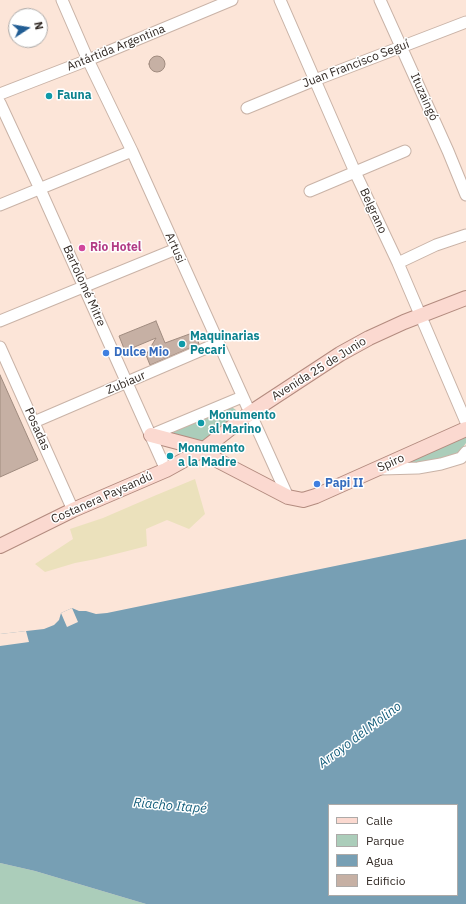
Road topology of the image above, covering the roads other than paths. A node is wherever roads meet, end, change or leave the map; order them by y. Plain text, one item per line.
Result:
1 (62, 0) edge
2 (232, 0) edge
3 (280, 0) edge
4 (380, 0) edge
5 (466, 22) edge
6 (401, 46) junction
7 (88, 60) junction
8 (315, 80) junction
9 (0, 94) edge
10 (0, 103) edge
11 (247, 108) dead end
12 (132, 151) junction
13 (405, 151) dead end
14 (355, 172) junction
15 (40, 189) junction
16 (310, 191) dead end
17 (466, 195) edge
18 (0, 205) edge
19 (466, 235) edge
20 (176, 249) junction
21 (398, 263) junction
22 (84, 287) junction
23 (466, 298) edge
24 (420, 316) junction
25 (0, 321) edge
26 (218, 343) junction
27 (0, 347) edge
28 (127, 382) junction
29 (242, 397) junction
30 (250, 413) junction
31 (34, 422) junction
32 (466, 422) edge
33 (466, 429) edge
34 (151, 435) junction
35 (204, 449) junction
36 (466, 452) edge
37 (376, 469) junction
38 (166, 470) junction
39 (288, 497) junction
40 (73, 510) junction
41 (0, 546) edge

1 - 7 street, Artusi
2 - 7 street, Antártida Argentina
3 - 8 street, Belgrano
4 - 6 street, Ituzaingó
5 - 6 street, Juan Francisco Seguí
6 - 8 street, Juan Francisco Seguí
6 - 17 street, Ituzaingó
7 - 9 street, Antártida Argentina
7 - 12 street, Artusi
8 - 11 street, Juan Francisco Seguí
8 - 14 street, Belgrano
10 - 15 street, Bartolomé Mitre
12 - 15 street
12 - 20 street, Artusi
13 - 14 street
14 - 16 street
14 - 21 street, Belgrano
15 - 18 street
15 - 22 street, Bartolomé Mitre
19 - 21 street
20 - 22 street
20 - 26 street, Artusi
21 - 24 street, Belgrano
22 - 25 street
22 - 28 street, Bartolomé Mitre
23 - 24 main road, Avenida 25 de Junio
24 - 30 main road, Avenida 25 de Junio
24 - 32 street, Belgrano
26 - 28 street, Zubiaur
26 - 29 street, Artusi
27 - 31 street, Posadas
28 - 31 street, Zubiaur
28 - 34 street, Bartolomé Mitre
29 - 30 street, Artusi
29 - 34 street
30 - 35 main road, Avenida 25 de Junio
30 - 39 street, Artusi
31 - 40 street, Posadas
33 - 37 main road, Spiro
34 - 35 main road
34 - 38 street, Bartolomé Mitre
35 - 38 main road, Costanera Paysandú
35 - 39 main road
36 - 37 street
37 - 39 main road, Spiro
38 - 40 main road, Costanera Paysandú
40 - 41 main road, Costanera Paysandú

